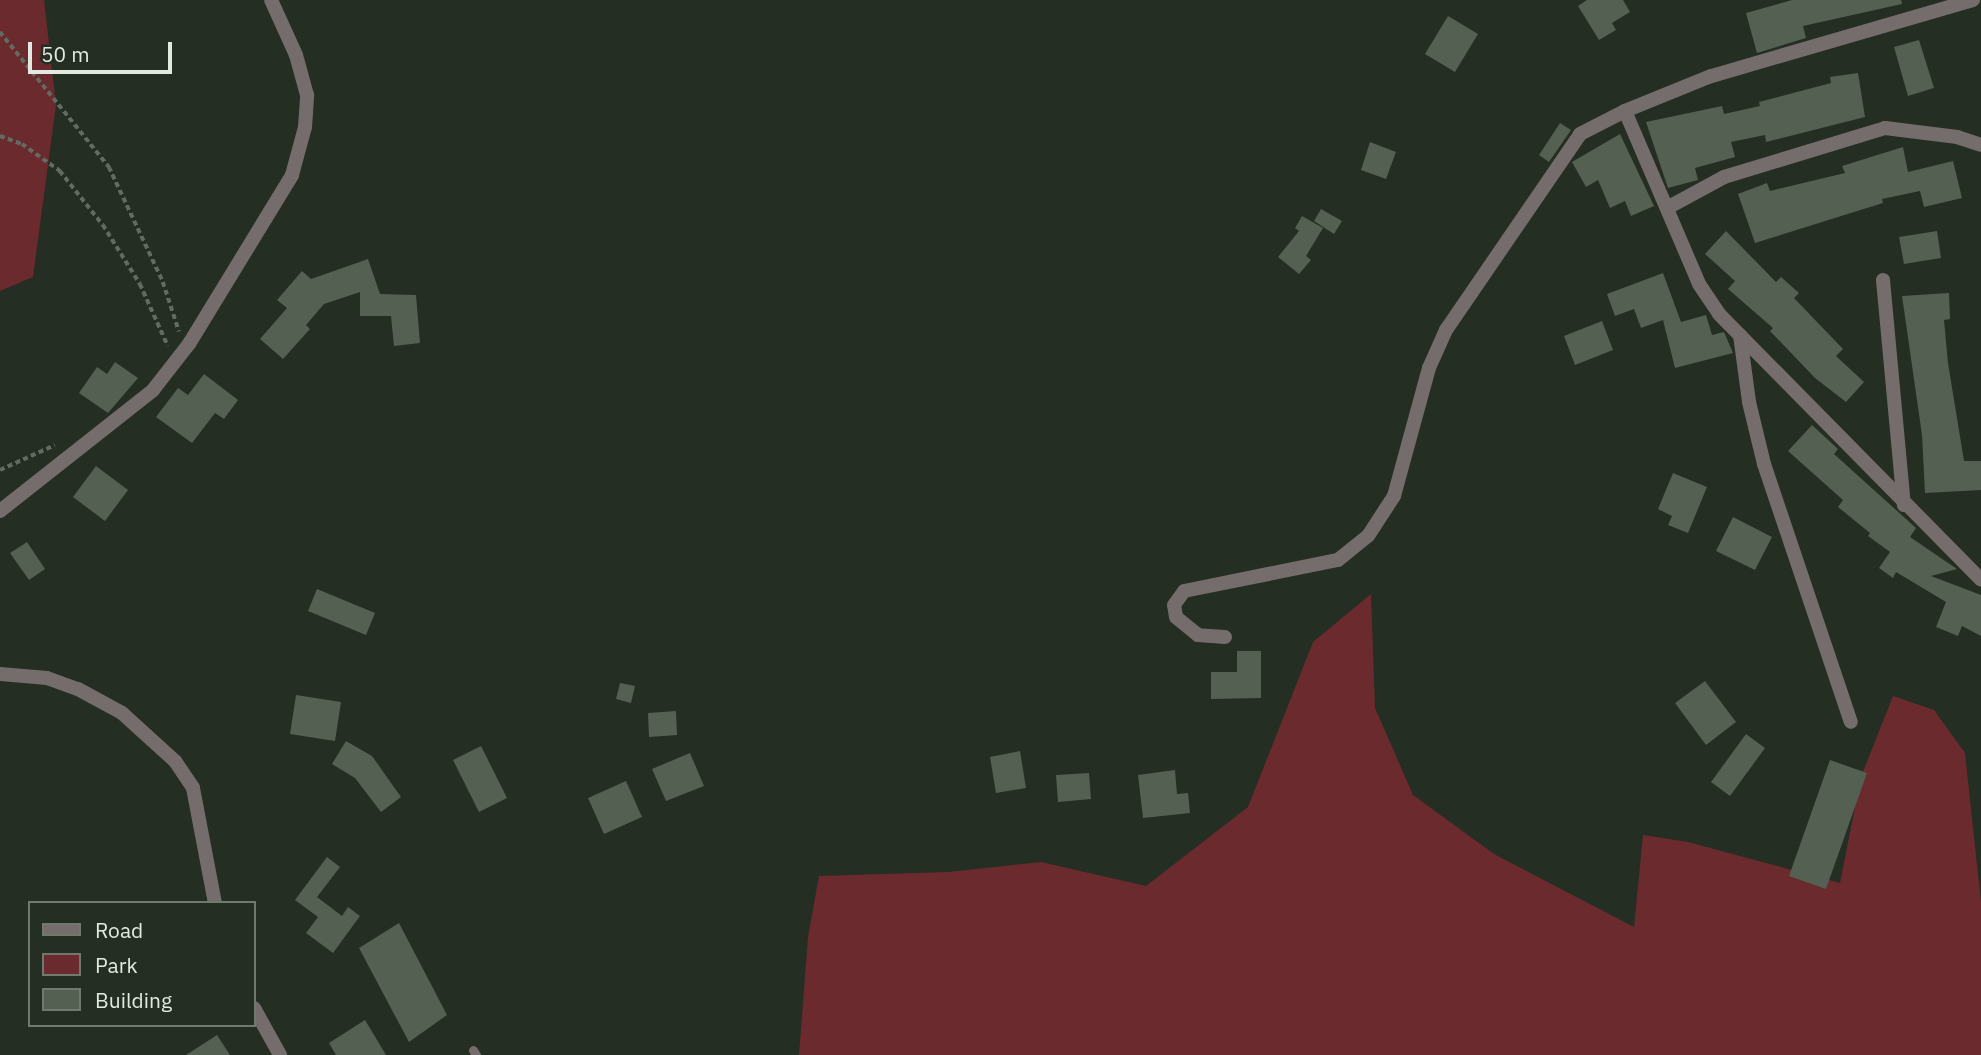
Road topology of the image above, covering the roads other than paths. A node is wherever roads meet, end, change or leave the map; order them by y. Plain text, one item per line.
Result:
1 (271, 0) edge
2 (1973, 0) edge
3 (1625, 111) junction
4 (1981, 145) edge
5 (1667, 208) junction
6 (1882, 280) dead end
7 (1740, 335) junction
8 (1904, 505) junction
9 (0, 511) edge
10 (1981, 580) edge
11 (1225, 637) dead end
12 (0, 674) edge
13 (1851, 722) dead end
14 (215, 901) edge
15 (256, 1012) edge
16 (280, 1055) edge

1 - 9 street
2 - 3 street
3 - 5 street
3 - 11 street
4 - 5 street
5 - 7 street
6 - 8 street
7 - 8 street
7 - 13 street
8 - 10 street
12 - 14 street
15 - 16 street

